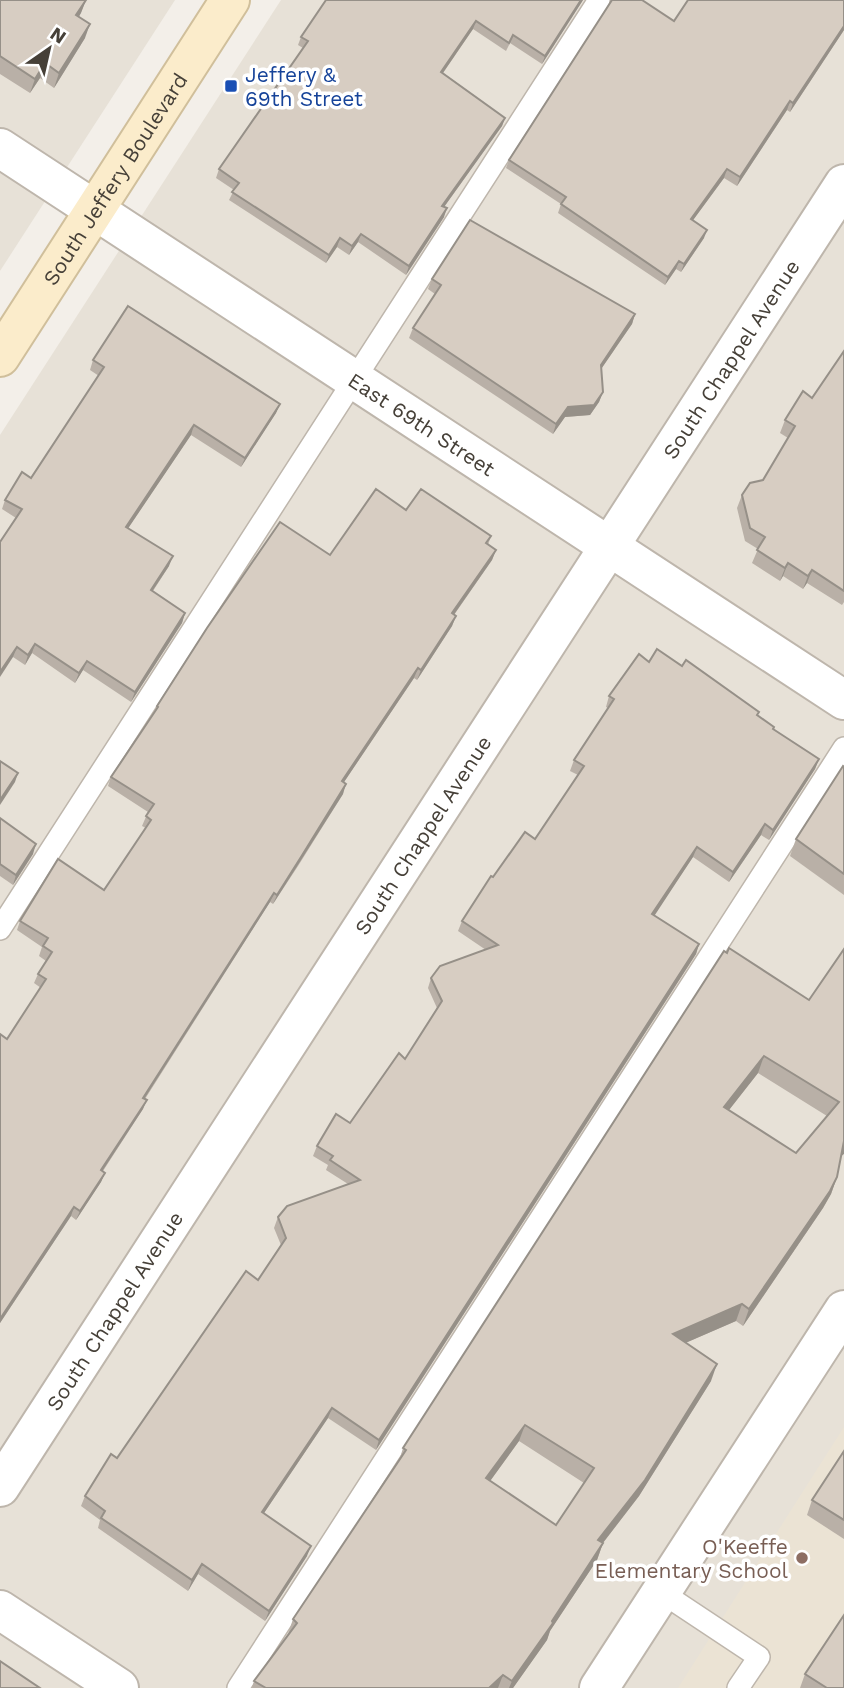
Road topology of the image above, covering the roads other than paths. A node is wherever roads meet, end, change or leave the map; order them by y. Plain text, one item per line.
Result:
1 (230, 0) edge
2 (599, 0) edge
3 (0, 148) edge
4 (844, 184) edge
5 (95, 210) junction
6 (0, 358) edge
7 (355, 380) junction
8 (609, 546) junction
9 (844, 699) edge
10 (844, 748) edge
11 (0, 929) edge
12 (844, 1310) edge
13 (0, 1487) edge
14 (661, 1592) junction
15 (0, 1610) edge
16 (119, 1688) edge
17 (238, 1688) edge
18 (599, 1688) edge
19 (738, 1688) edge

1 - 5 street, South Jeffery Boulevard
2 - 7 lane
3 - 5 street, East 69th Street
4 - 8 street, South Chappel Avenue
5 - 6 street, South Jeffery Boulevard
5 - 7 street, East 69th Street
7 - 8 street, East 69th Street
7 - 11 lane
8 - 9 street, East 69th Street
8 - 13 street, South Chappel Avenue
10 - 17 lane
12 - 14 street
14 - 18 street
14 - 19 lane
15 - 16 street

